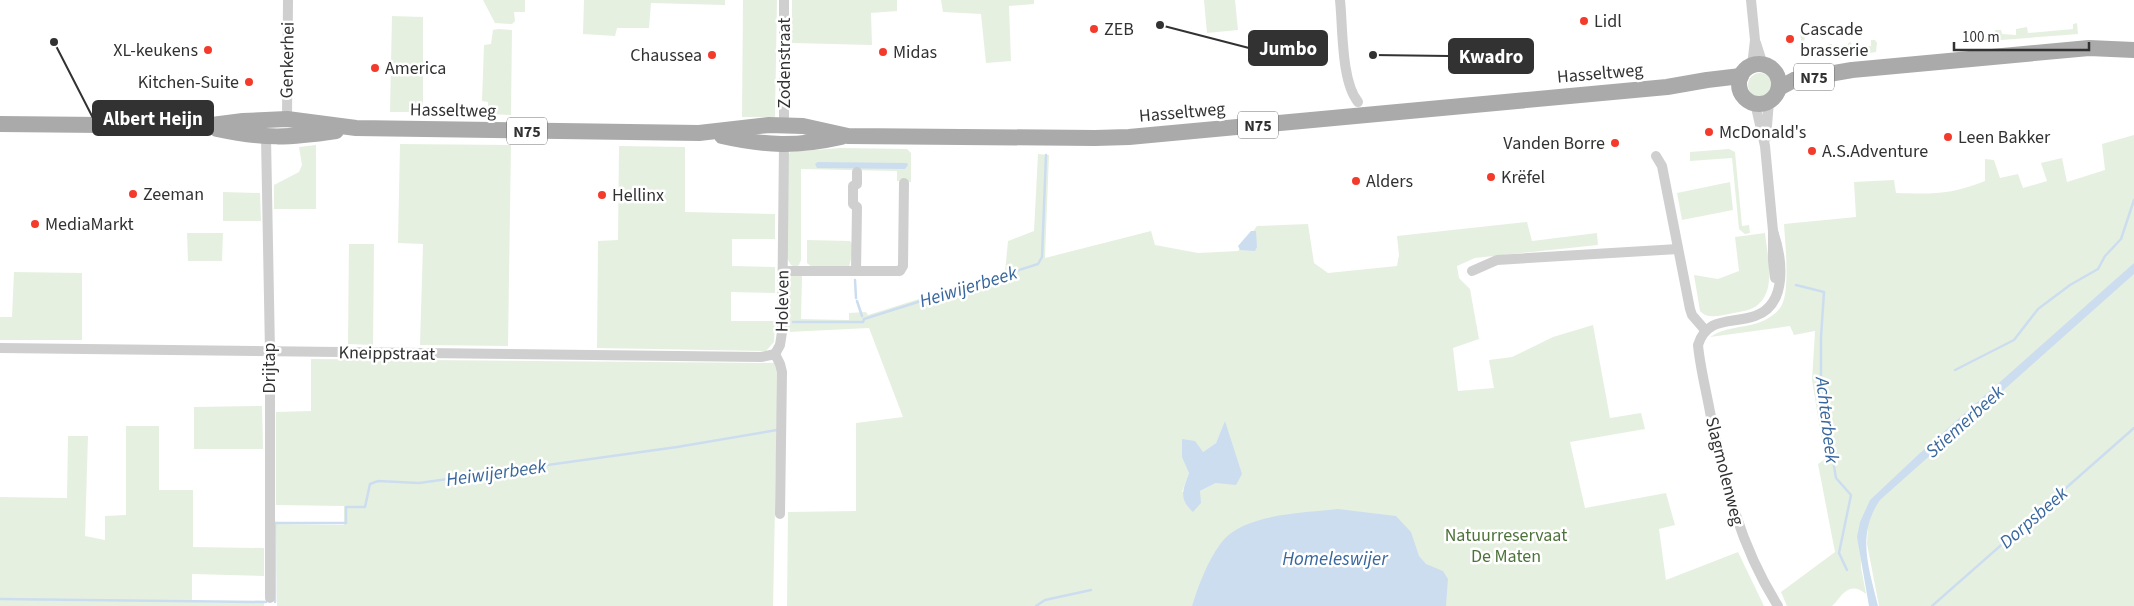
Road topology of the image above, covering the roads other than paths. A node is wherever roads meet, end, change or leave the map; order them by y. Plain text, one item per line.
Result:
1 (288, 0) edge
2 (784, 0) edge
3 (1340, 0) edge
4 (1751, 0) edge
5 (2134, 42) edge
6 (2089, 48) junction
7 (2134, 50) edge
8 (1759, 76) junction
9 (1358, 102) dead end
10 (1762, 102) junction
11 (265, 120) junction
12 (287, 120) junction
13 (0, 124) edge
14 (204, 126) junction
15 (784, 126) junction
16 (356, 128) junction
17 (699, 133) junction
18 (848, 136) junction
19 (266, 137) junction
20 (289, 137) junction
21 (784, 144) junction
22 (1656, 156) dead end
23 (857, 172) dead end
24 (904, 182) dead end
25 (1678, 249) junction
26 (783, 271) junction
27 (856, 271) junction
28 (1472, 271) dead end
29 (1705, 330) junction
30 (0, 348) edge
31 (270, 352) junction
32 (775, 354) junction
33 (780, 514) dead end
34 (270, 598) dead end
35 (1778, 606) edge

1 - 12 street, Genkerhei
2 - 15 street, Zodenstraat
3 - 9 street
4 - 8 street
5 - 6 main road, Hasseltweg / N75
6 - 7 main road, Hasseltweg / N75
6 - 8 main road, Hasseltweg / N75
8 - 10 main road, N75
8 - 10 main road
8 - 18 main road, Hasseltweg / N75
10 - 29 street
11 - 12 main road, Hasseltweg / N75
11 - 14 main road, Hasseltweg / N75
11 - 19 main road
12 - 16 main road, Hasseltweg / N75
12 - 20 main road
13 - 14 main road, Hasseltweg / N75
14 - 19 main road, Hasseltweg / N75
15 - 17 main road, Hasseltweg / N75
15 - 18 main road, Hasseltweg / N75
15 - 21 main road
16 - 17 main road, Hasseltweg / N75
16 - 20 main road, Hasseltweg / N75
17 - 21 main road, Hasseltweg / N75
18 - 21 main road, Hasseltweg / N75
19 - 20 main road, Hasseltweg / N75
19 - 31 street, Drijtap
21 - 26 street, Holeven
22 - 25 street
23 - 27 street
24 - 27 street
25 - 28 street
25 - 29 street
26 - 27 street
26 - 32 street, Holeven
29 - 35 street, Slagmolenweg
30 - 31 street, Kneippstraat
31 - 32 street, Kneippstraat
31 - 34 street, Drijtap
32 - 33 street, Holeven

